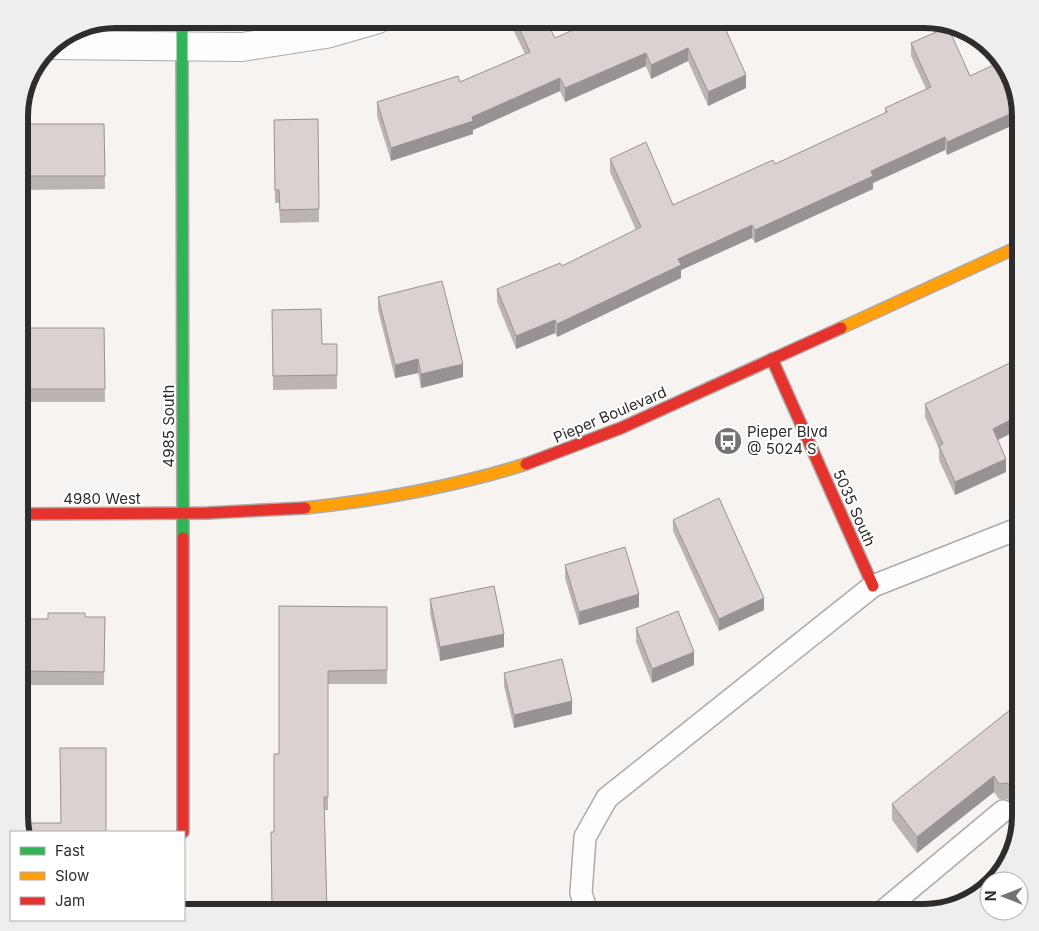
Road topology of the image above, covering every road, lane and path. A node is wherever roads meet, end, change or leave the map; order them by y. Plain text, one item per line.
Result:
1 (182, 28) edge
2 (347, 28) edge
3 (63, 45) edge
4 (182, 45) junction
5 (1011, 250) edge
6 (772, 359) junction
7 (28, 514) edge
8 (184, 514) junction
9 (1012, 531) edge
10 (873, 586) junction
11 (1003, 811) dead end
12 (184, 831) edge
13 (584, 904) edge
14 (892, 904) edge

1 - 4 street, 4985 South
2 - 4 street
3 - 4 street
4 - 8 street, 4985 South
5 - 6 street, Pieper Boulevard
6 - 8 street, Pieper Boulevard
6 - 10 street, 5035 South
7 - 8 street, 4980 West
8 - 12 street, 4985 South
9 - 10 lane
10 - 13 lane
11 - 14 lane

